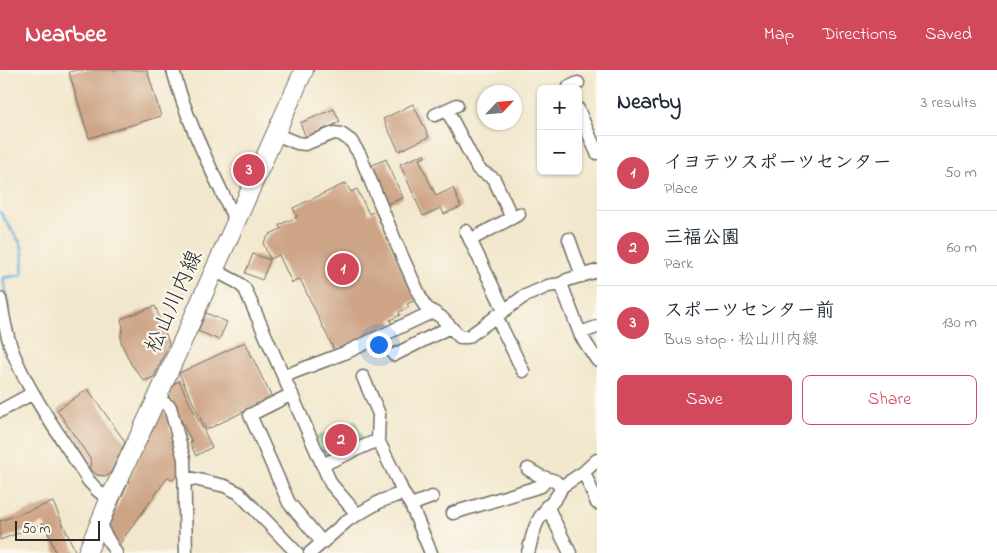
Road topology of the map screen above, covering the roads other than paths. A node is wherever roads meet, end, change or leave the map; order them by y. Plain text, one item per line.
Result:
1 (173, 70) edge
2 (304, 70) edge
3 (446, 110) dead end
4 (582, 118) edge
5 (276, 134) junction
6 (597, 153) edge
7 (236, 222) junction
8 (570, 239) dead end
9 (214, 270) junction
10 (597, 271) edge
11 (582, 276) junction
12 (561, 284) junction
13 (0, 299) edge
14 (432, 312) junction
15 (500, 313) junction
16 (597, 327) edge
17 (450, 328) junction
18 (580, 333) junction
19 (394, 355) dead end
20 (597, 360) edge
21 (523, 371) dead end
22 (284, 376) junction
23 (363, 378) dead end
24 (34, 393) junction
25 (292, 394) junction
26 (157, 398) junction
27 (0, 411) edge
28 (378, 440) junction
29 (597, 460) edge
30 (322, 465) junction
31 (528, 469) dead end
32 (584, 472) junction
33 (185, 477) junction
34 (547, 479) junction
35 (561, 487) junction
36 (403, 493) junction
37 (432, 497) dead end
38 (109, 500) junction
39 (597, 503) edge
40 (411, 505) junction
41 (547, 506) junction
42 (453, 513) dead end
43 (357, 514) junction
44 (100, 526) junction
45 (322, 542) junction
46 (87, 553) edge
47 (116, 553) edge
48 (186, 553) edge
49 (297, 553) edge
50 (310, 553) edge
51 (431, 553) edge
52 (528, 553) edge
53 (570, 553) edge

1 - 7 street
2 - 5 main road, 松山川内線
3 - 15 street
4 - 6 street
5 - 7 main road, 松山川内線
5 - 14 street
7 - 9 main road, 松山川内線
8 - 11 street
9 - 22 street
9 - 26 main road, 松山川内線
10 - 11 street
11 - 12 street
12 - 15 street
12 - 18 street
13 - 24 street
14 - 17 street
14 - 22 street
15 - 17 street
15 - 21 street
16 - 18 street
17 - 19 street
18 - 20 street
22 - 25 street
23 - 28 street
24 - 27 street
24 - 38 street
25 - 30 street
25 - 45 street
26 - 33 street
26 - 38 main road, 松山川内線
28 - 30 street
28 - 36 street
29 - 32 street
30 - 43 street
31 - 34 street
32 - 35 street
32 - 39 street
33 - 48 street
33 - 49 street
34 - 35 street
34 - 42 street
35 - 41 street
36 - 40 street
36 - 43 street
37 - 40 street
38 - 44 main road, 松山川内線
40 - 51 street
41 - 52 street
41 - 53 street
43 - 45 street
44 - 46 main road, 松山川内線
44 - 47 street
45 - 50 street

